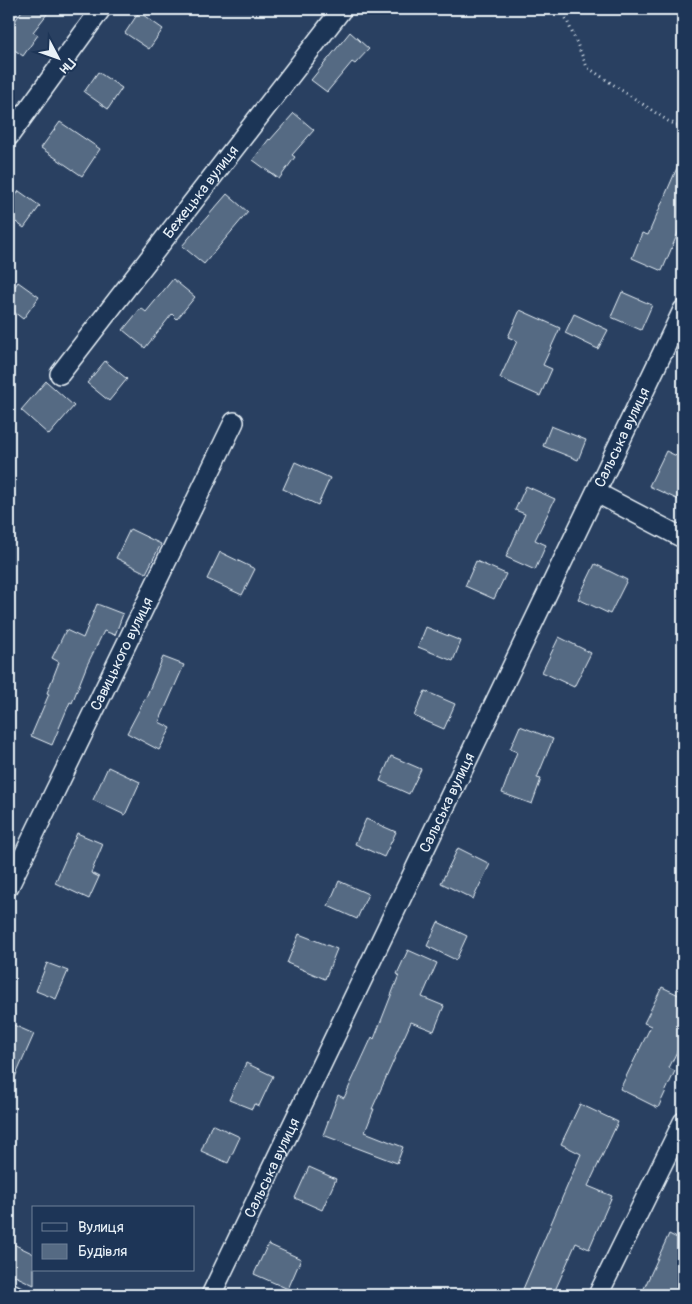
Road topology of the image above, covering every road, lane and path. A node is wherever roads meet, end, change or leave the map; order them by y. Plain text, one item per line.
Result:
1 (101, 9) edge
2 (342, 9) edge
3 (562, 9) edge
4 (683, 128) edge
5 (9, 136) edge
6 (683, 310) edge
7 (60, 374) dead end
8 (234, 422) dead end
9 (597, 493) junction
10 (683, 538) edge
11 (9, 886) edge
12 (683, 1122) edge
13 (9, 1292) edge
14 (15, 1295) edge
15 (211, 1295) edge
16 (598, 1295) edge

1 - 5 street
2 - 7 street, Бежецька вулиця
3 - 4 path
6 - 9 street, Сальська вулиця
8 - 11 street, Савицького вулиця
9 - 10 street
9 - 15 street, Сальська вулиця
12 - 16 street
13 - 14 street

